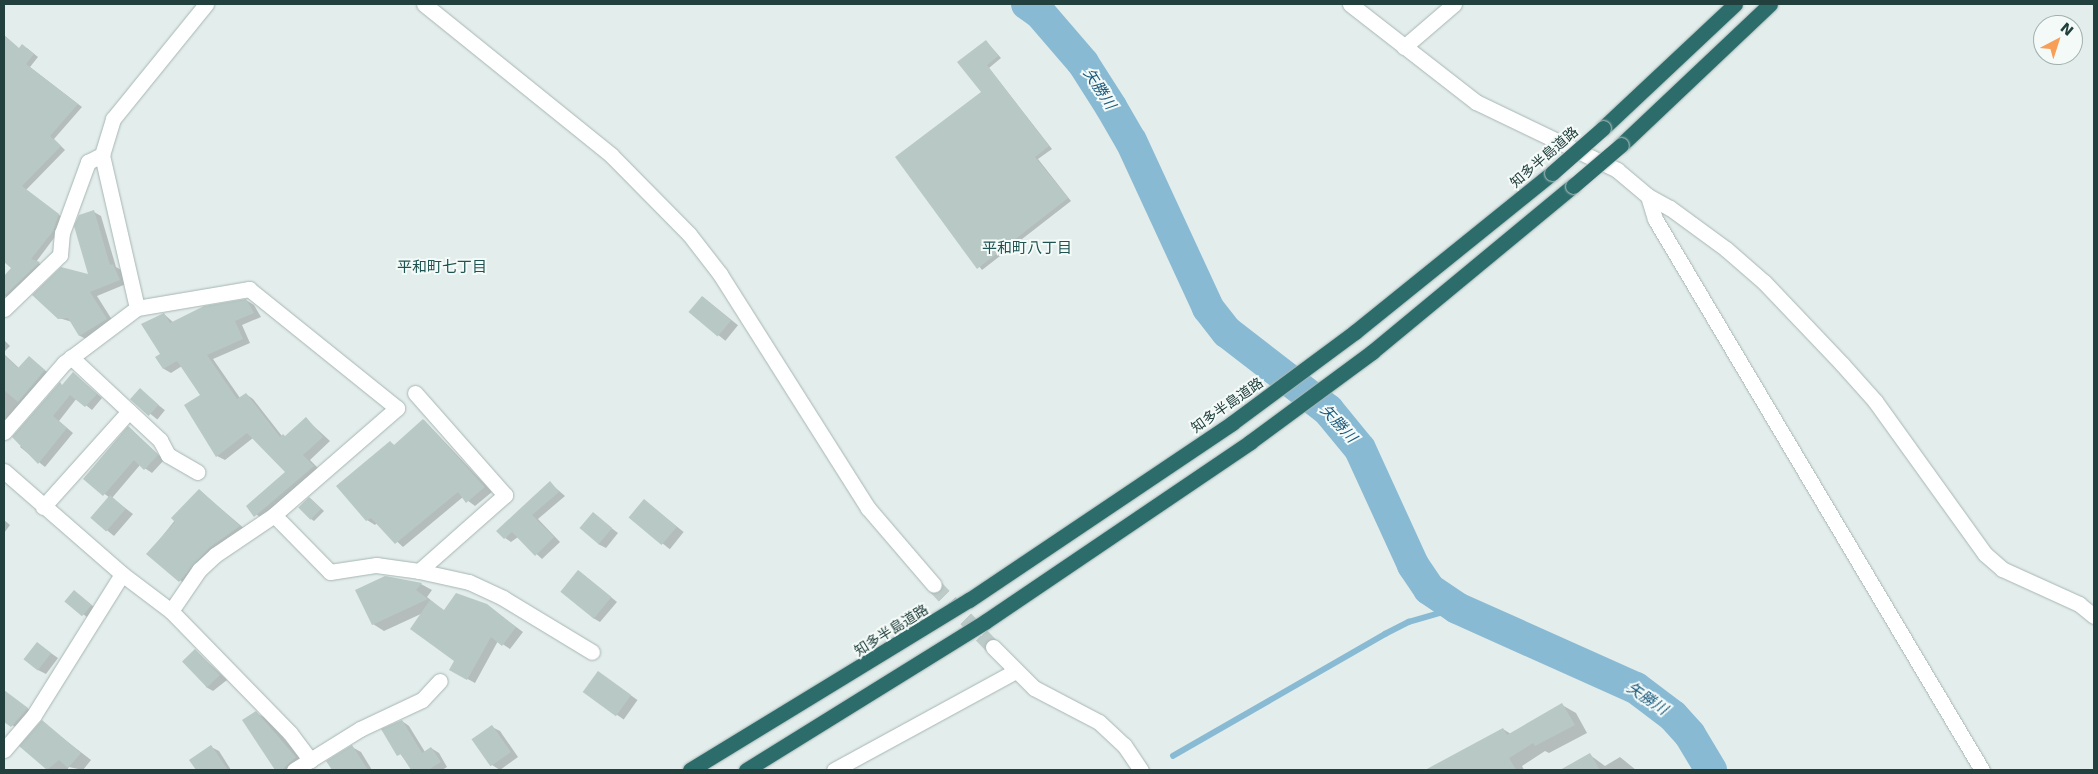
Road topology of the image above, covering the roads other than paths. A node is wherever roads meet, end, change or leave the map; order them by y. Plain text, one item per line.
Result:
1 (206, 4) edge
2 (424, 4) edge
3 (1350, 4) edge
4 (1454, 4) edge
5 (1735, 4) edge
6 (1770, 4) edge
7 (1404, 47) junction
8 (102, 155) junction
9 (1648, 196) junction
10 (4, 308) edge
11 (137, 308) junction
12 (71, 357) junction
13 (415, 393) dead end
14 (129, 411) junction
15 (4, 432) edge
16 (4, 471) edge
17 (198, 472) dead end
18 (43, 507) junction
19 (274, 515) junction
20 (419, 571) junction
21 (122, 574) junction
22 (934, 585) tunnel mouth
23 (171, 611) junction
24 (2094, 616) edge
25 (993, 647) tunnel mouth
26 (592, 652) dead end
27 (1014, 672) junction
28 (440, 681) dead end
29 (4, 750) edge
30 (310, 760) junction
31 (294, 770) edge
32 (690, 770) edge
33 (746, 770) edge
34 (834, 770) edge
35 (1141, 770) edge
36 (1982, 770) edge

1 - 8 street
2 - 22 street
3 - 7 street
4 - 7 street
5 - 32 highway, 知多半島道路, bridge
6 - 33 highway, bridge
7 - 9 street
8 - 10 street
8 - 11 street
9 - 24 street
9 - 36 street
11 - 12 street
11 - 19 street
12 - 14 street
12 - 15 street
13 - 20 street
14 - 17 street
14 - 18 street
16 - 18 street
18 - 21 street
19 - 20 street
19 - 23 street
20 - 26 street
21 - 23 street
21 - 29 street
23 - 30 street
25 - 27 street
27 - 34 street
27 - 35 street
28 - 30 street
30 - 31 street

